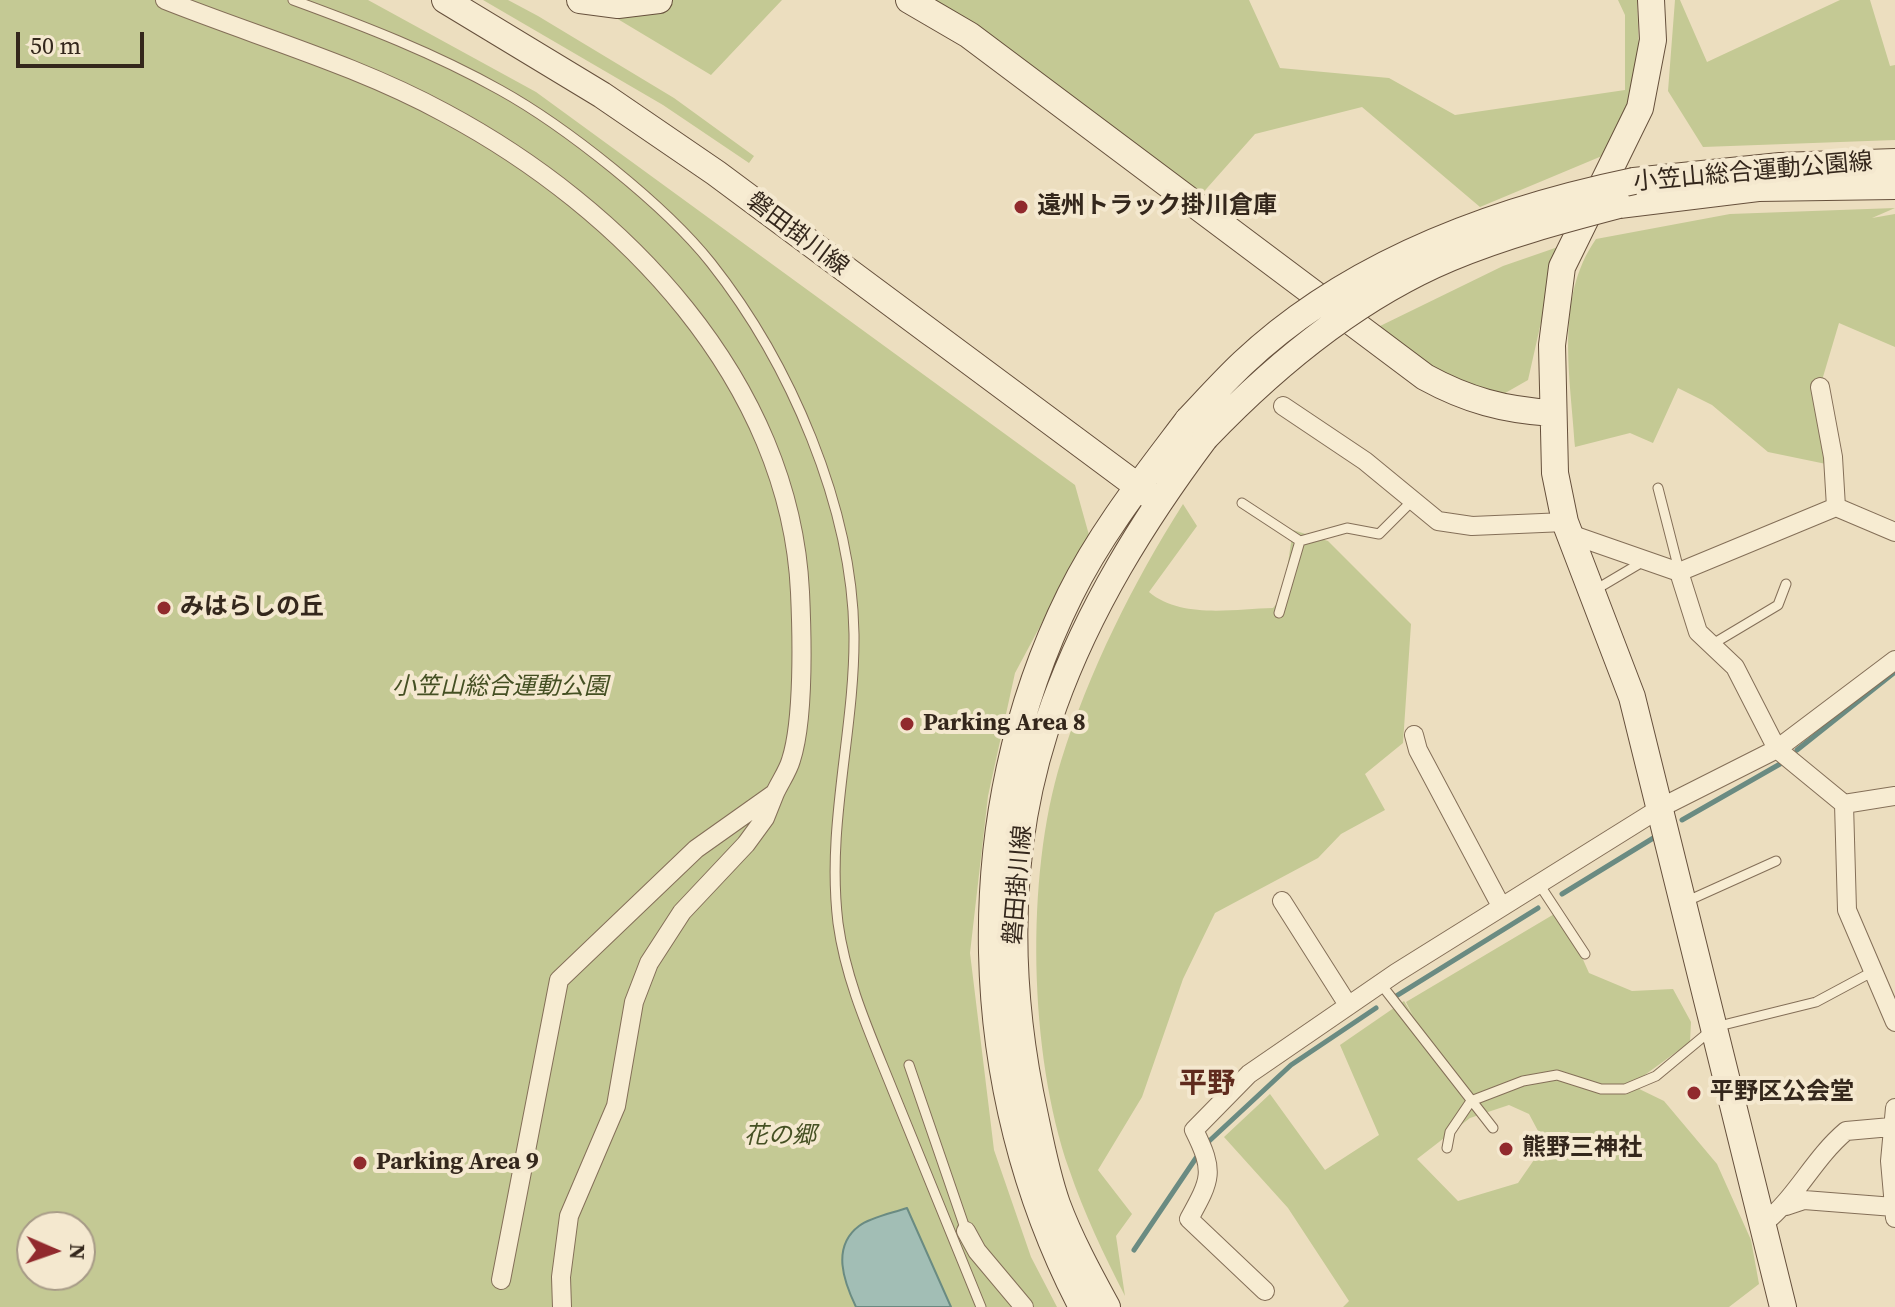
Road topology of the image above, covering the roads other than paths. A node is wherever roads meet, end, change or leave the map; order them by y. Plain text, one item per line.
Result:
1 (165, 0) edge
2 (293, 0) edge
3 (445, 0) edge
4 (580, 0) edge
5 (659, 0) edge
6 (909, 0) edge
7 (1651, 0) edge
8 (1895, 162) edge
9 (1895, 186) edge
10 (1820, 387) dead end
11 (1283, 406) dead end
12 (1552, 413) junction
13 (1197, 429) junction
14 (1658, 488) dead end
15 (1148, 494) junction
16 (1413, 500) junction
17 (1242, 503) dead end
18 (1836, 507) junction
19 (1567, 528) junction
20 (1895, 532) edge
21 (1300, 541) junction
22 (1646, 560) junction
23 (1679, 572) junction
24 (1786, 584) dead end
25 (1592, 592) junction
26 (1279, 613) dead end
27 (1711, 645) junction
28 (1895, 660) edge
29 (1414, 735) dead end
30 (1777, 749) junction
31 (775, 793) junction
32 (1895, 796) edge
33 (1844, 804) junction
34 (1662, 807) junction
35 (1776, 861) dead end
36 (1539, 884) junction
37 (1282, 901) dead end
38 (1685, 902) junction
39 (1501, 906) junction
40 (1585, 954) dead end
41 (1872, 972) junction
42 (1380, 983) junction
43 (1348, 1005) junction
44 (1895, 1022) edge
45 (1715, 1027) junction
46 (909, 1065) dead end
47 (1471, 1101) junction
48 (1895, 1108) edge
49 (1891, 1127) junction
50 (1493, 1128) dead end
51 (1447, 1148) dead end
52 (1786, 1206) junction
53 (1894, 1212) edge
54 (1763, 1224) junction
55 (966, 1231) joint
56 (501, 1280) dead end
57 (1265, 1291) dead end
58 (562, 1307) edge
59 (981, 1307) edge
60 (1024, 1307) edge
61 (1082, 1307) edge
62 (1107, 1307) edge
63 (1783, 1307) edge

1 - 31 street
2 - 59 lane
3 - 15 main road, 磐田掛川線
4 - 5 main road
6 - 12 main road
7 - 12 main road
8 - 13 main road, 小笠山総合運動公園線, bridge
9 - 13 main road, 小笠山総合運動公園線, bridge
10 - 18 street
11 - 16 street
12 - 19 main road
13 - 15 main road, 小笠山総合運動公園線
14 - 23 lane
15 - 61 main road, 磐田掛川線
15 - 62 main road, 磐田掛川線
16 - 19 street
16 - 21 lane
17 - 21 lane
18 - 20 street
18 - 23 street
19 - 22 street
19 - 25 main road
21 - 26 lane
22 - 23 street
22 - 25 lane
23 - 27 street
24 - 27 lane
25 - 34 main road
27 - 30 street
28 - 30 street
29 - 39 street
30 - 33 street
30 - 34 street
31 - 56 street
31 - 58 street
32 - 33 street
33 - 41 street
34 - 36 street
34 - 38 main road
35 - 38 lane
36 - 39 street
36 - 40 lane
37 - 43 street
38 - 45 main road
39 - 42 street
41 - 44 street
41 - 45 lane
42 - 43 street
42 - 47 lane
43 - 57 street
45 - 47 lane
45 - 54 main road
46 - 55 lane
47 - 50 lane
47 - 51 lane
48 - 49 street
49 - 52 street
49 - 53 street
52 - 53 street
52 - 54 street
54 - 63 main road
55 - 60 street

